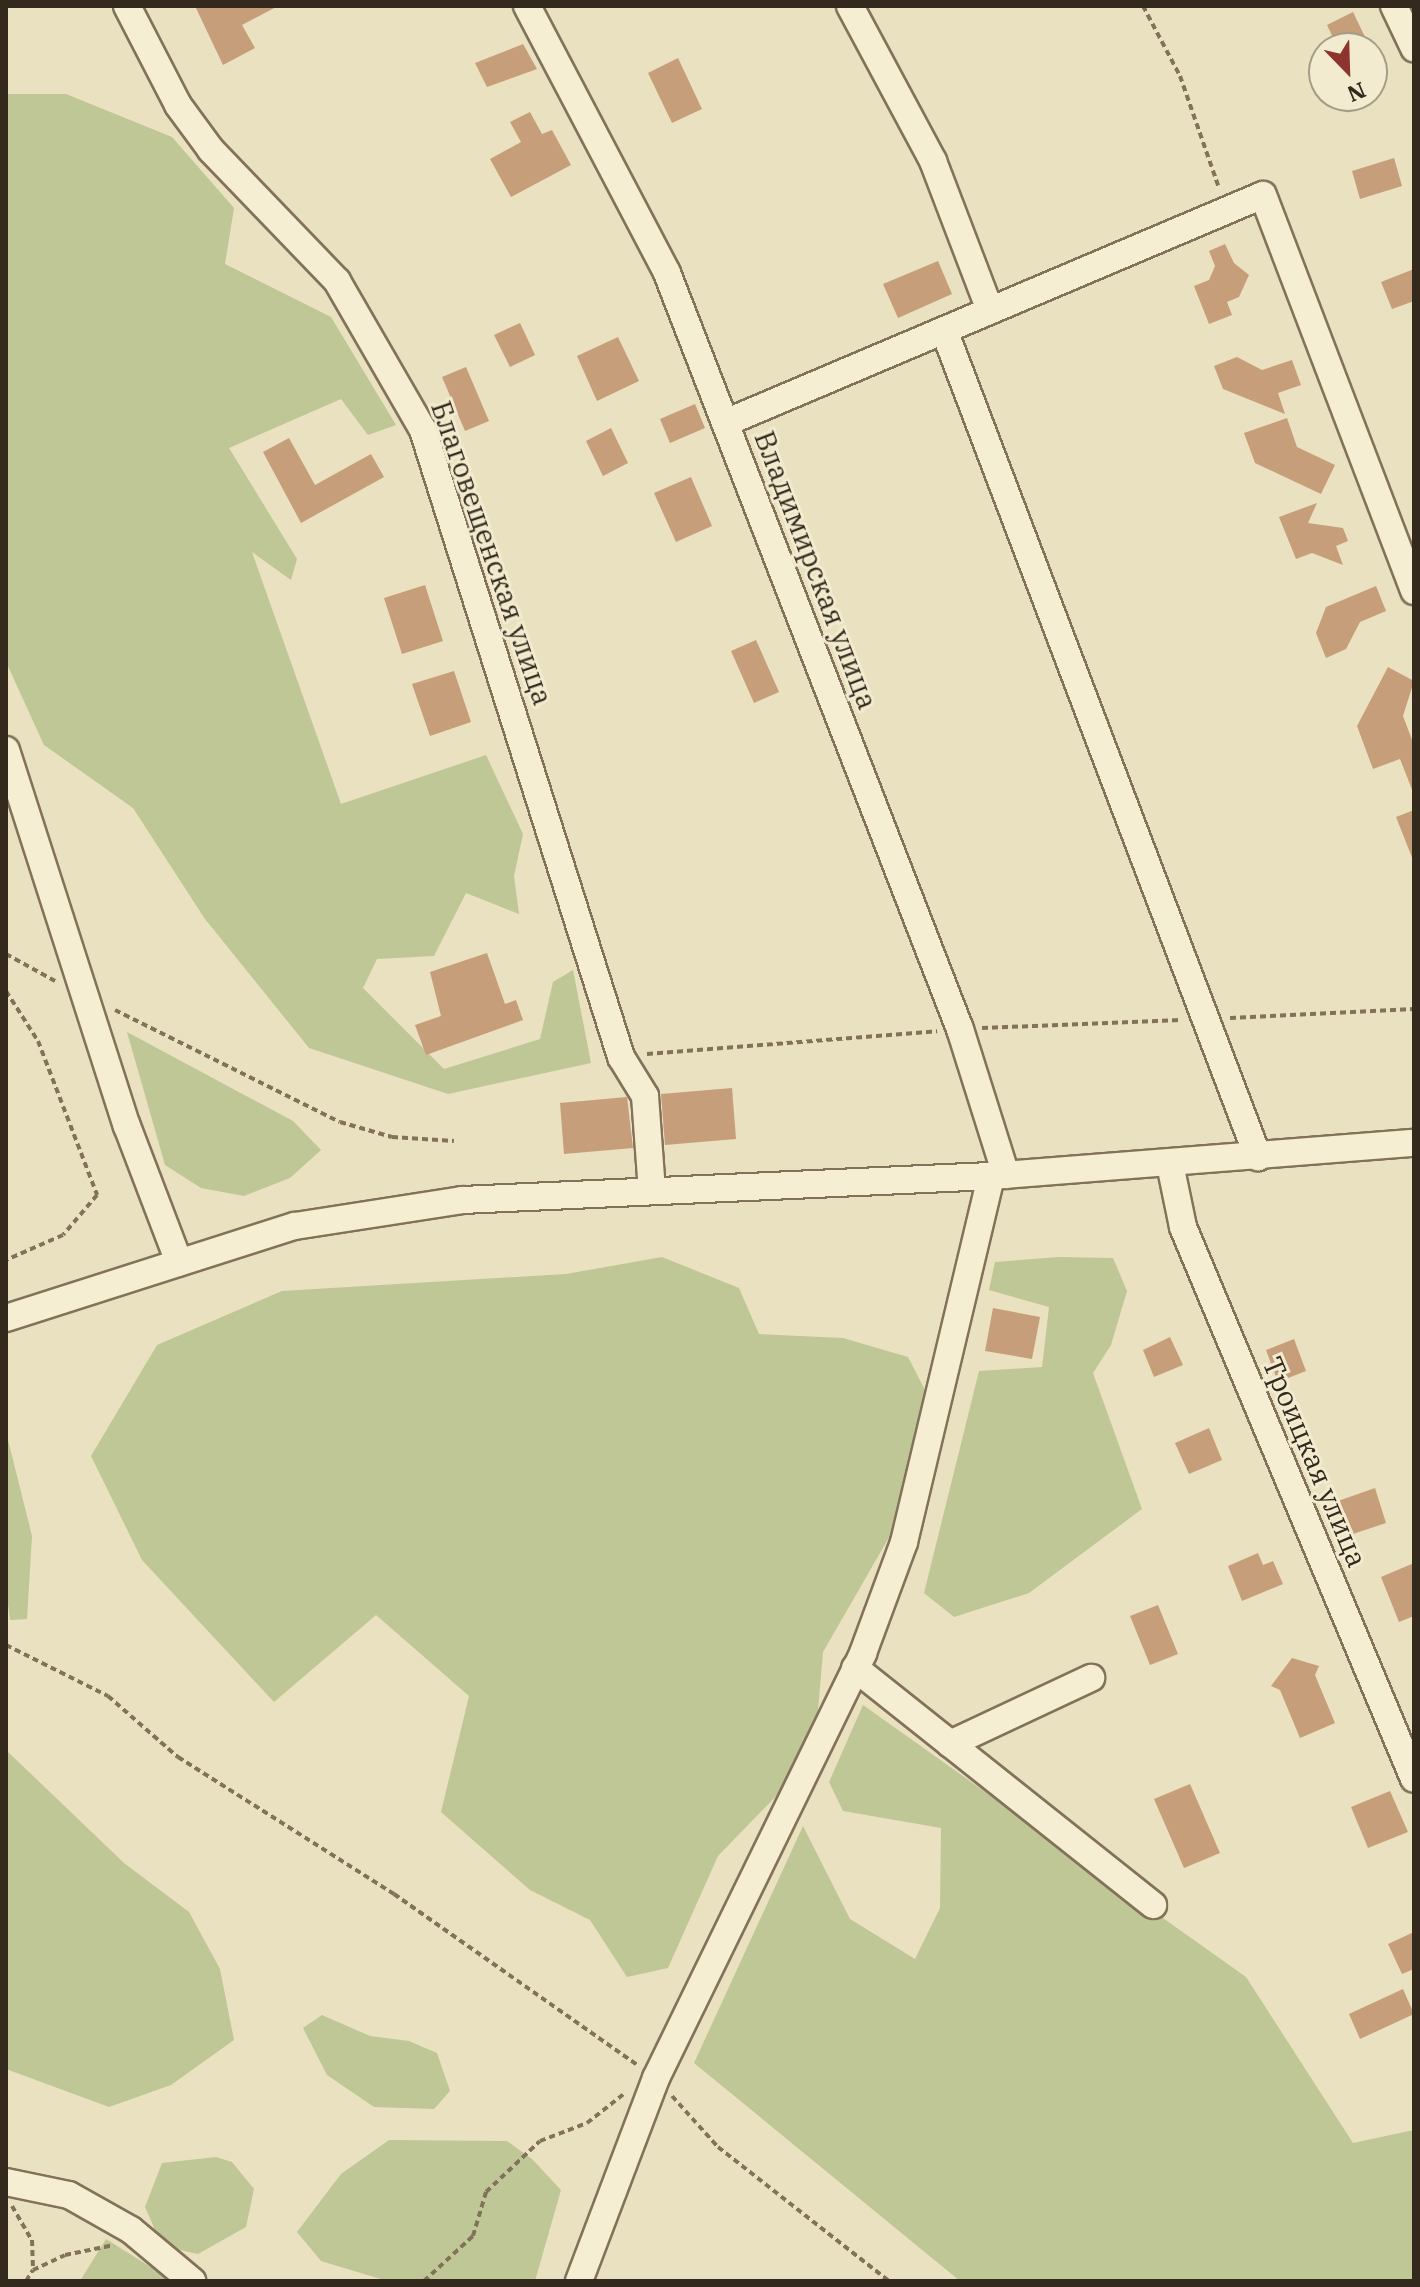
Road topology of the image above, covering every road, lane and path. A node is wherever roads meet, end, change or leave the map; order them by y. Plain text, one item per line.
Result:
1 (127, 6) edge
2 (527, 6) edge
3 (850, 6) edge
4 (1143, 6) edge
5 (1394, 6) edge
6 (1414, 48) edge
7 (1217, 214) junction
8 (990, 310) junction
9 (944, 330) junction
10 (725, 423) junction
11 (1414, 591) edge
12 (6, 750) edge
13 (6, 954) edge
14 (6, 991) edge
15 (85, 997) junction
16 (1414, 1009) edge
17 (1204, 1019) junction
18 (960, 1029) junction
19 (621, 1057) junction
20 (454, 1141) dead end
21 (1414, 1143) edge
22 (1258, 1157) junction
23 (1170, 1164) junction
24 (999, 1176) junction
25 (652, 1191) junction
26 (6, 1260) edge
27 (179, 1262) junction
28 (6, 1318) edge
29 (6, 1645) edge
30 (855, 1668) junction
31 (1091, 1678) dead end
32 (950, 1744) junction
33 (1414, 1779) edge
34 (1153, 1905) dead end
35 (656, 2078) junction
36 (6, 2182) edge
37 (6, 2200) edge
38 (131, 2230) junction
39 (33, 2270) junction
40 (26, 2281) edge
41 (192, 2281) edge
42 (424, 2281) edge
43 (579, 2281) edge
44 (889, 2281) edge

1 - 19 street, Благовещенская улица
2 - 10 street, Владимирская улица
3 - 8 street
4 - 7 path
5 - 6 street
7 - 8 street
7 - 11 street
8 - 9 street
9 - 10 street
9 - 17 street
10 - 18 street, Владимирская улица
12 - 15 street
13 - 15 path
14 - 26 path
15 - 20 path
15 - 27 street
16 - 17 path
17 - 18 path
17 - 22 street
18 - 19 path
18 - 24 street, Владимирская улица
19 - 25 street, Благовещенская улица
21 - 22 street
22 - 23 street
23 - 24 street
23 - 33 street, Троицкая улица
24 - 25 street
24 - 30 street
25 - 27 street
27 - 28 street
29 - 35 path
30 - 32 street
30 - 35 street
31 - 32 street
32 - 34 street
35 - 42 path
35 - 43 street
35 - 44 path
36 - 38 street
37 - 39 path
38 - 39 path
38 - 41 street
39 - 40 path

